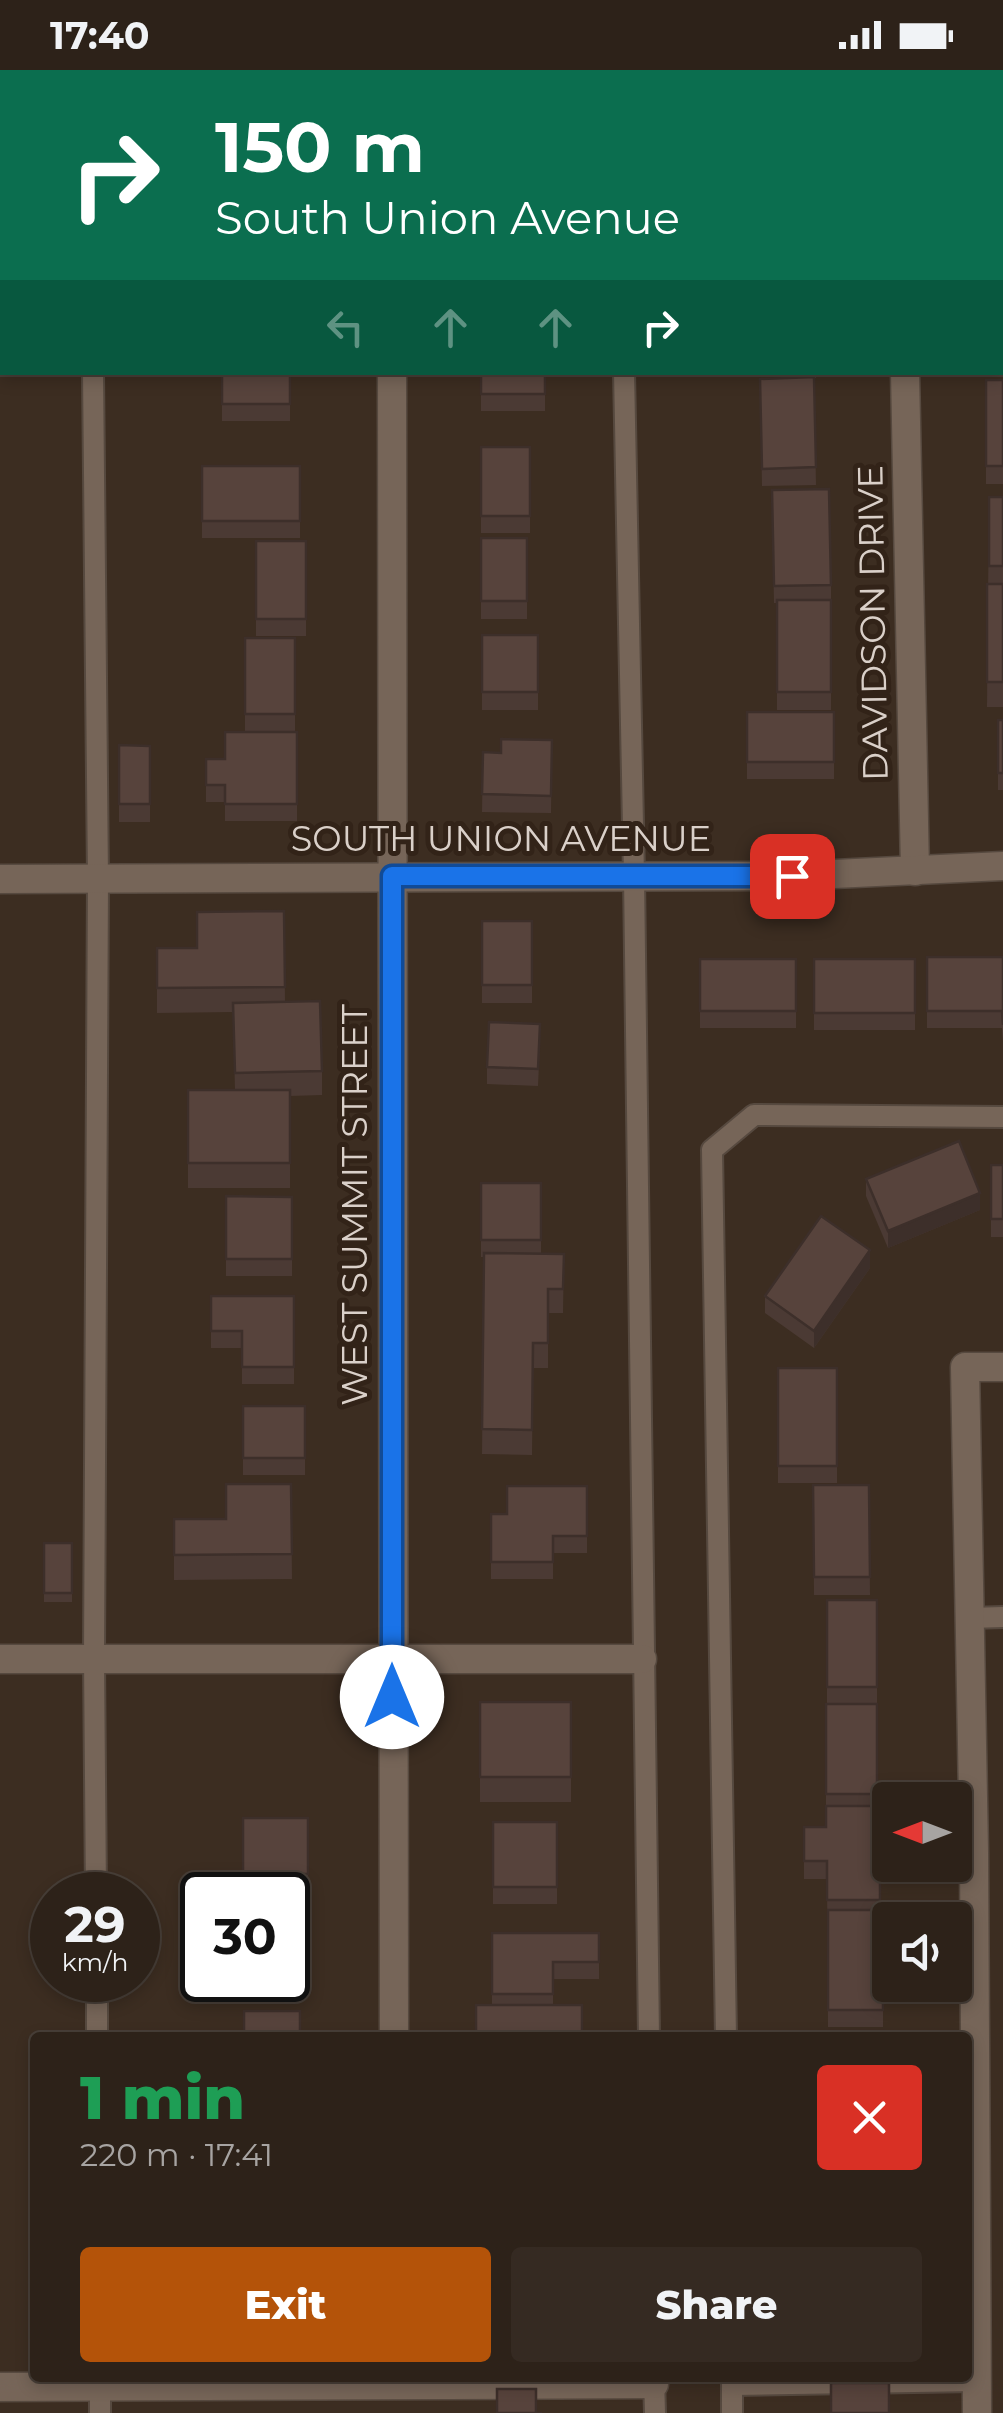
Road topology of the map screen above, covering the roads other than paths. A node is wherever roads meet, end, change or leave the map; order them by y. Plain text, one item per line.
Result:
1 (93, 375) edge
2 (392, 375) edge
3 (624, 375) edge
4 (905, 375) edge
5 (1003, 866) edge
6 (915, 871) junction
7 (392, 876) junction
8 (634, 876) junction
9 (98, 879) junction
10 (0, 880) edge
11 (1003, 1117) edge
12 (1003, 1367) edge
13 (1003, 1617) edge
14 (970, 1618) junction
15 (0, 1659) edge
16 (94, 1659) junction
17 (392, 1659) junction
18 (642, 1659) junction
19 (974, 1852) junction
20 (1003, 1852) edge
21 (96, 1872) edge
22 (97, 2002) edge
23 (97, 2032) edge
24 (394, 2032) edge
25 (648, 2032) edge
26 (726, 2032) edge
27 (989, 2331) edge
28 (972, 2381) edge
29 (976, 2381) junction
30 (368, 2382) edge
31 (395, 2382) edge
32 (654, 2382) edge
33 (732, 2382) edge
34 (0, 2387) edge
35 (100, 2392) edge
36 (396, 2413) edge
37 (655, 2413) edge
38 (732, 2413) edge
39 (976, 2413) edge

1 - 9 lane
2 - 7 street, WEST SUMMIT STREET
3 - 8 lane
4 - 6 street, DAVIDSON DRIVE
5 - 6 street, SOUTH UNION AVENUE
6 - 8 street, SOUTH UNION AVENUE
7 - 8 street, SOUTH UNION AVENUE
7 - 9 street, SOUTH UNION AVENUE
7 - 17 street, WEST SUMMIT STREET
8 - 18 lane
9 - 10 street, SOUTH UNION AVENUE
9 - 16 lane
11 - 26 lane
12 - 14 street
13 - 14 lane
14 - 19 street
15 - 16 street
16 - 17 street
16 - 21 lane
17 - 18 street
17 - 24 street, WEST SUMMIT STREET
18 - 25 lane
19 - 20 street
19 - 27 street
22 - 23 lane
27 - 29 street
28 - 29 lane
29 - 39 street
30 - 35 street
31 - 36 street
32 - 37 lane
33 - 38 lane
34 - 35 street

